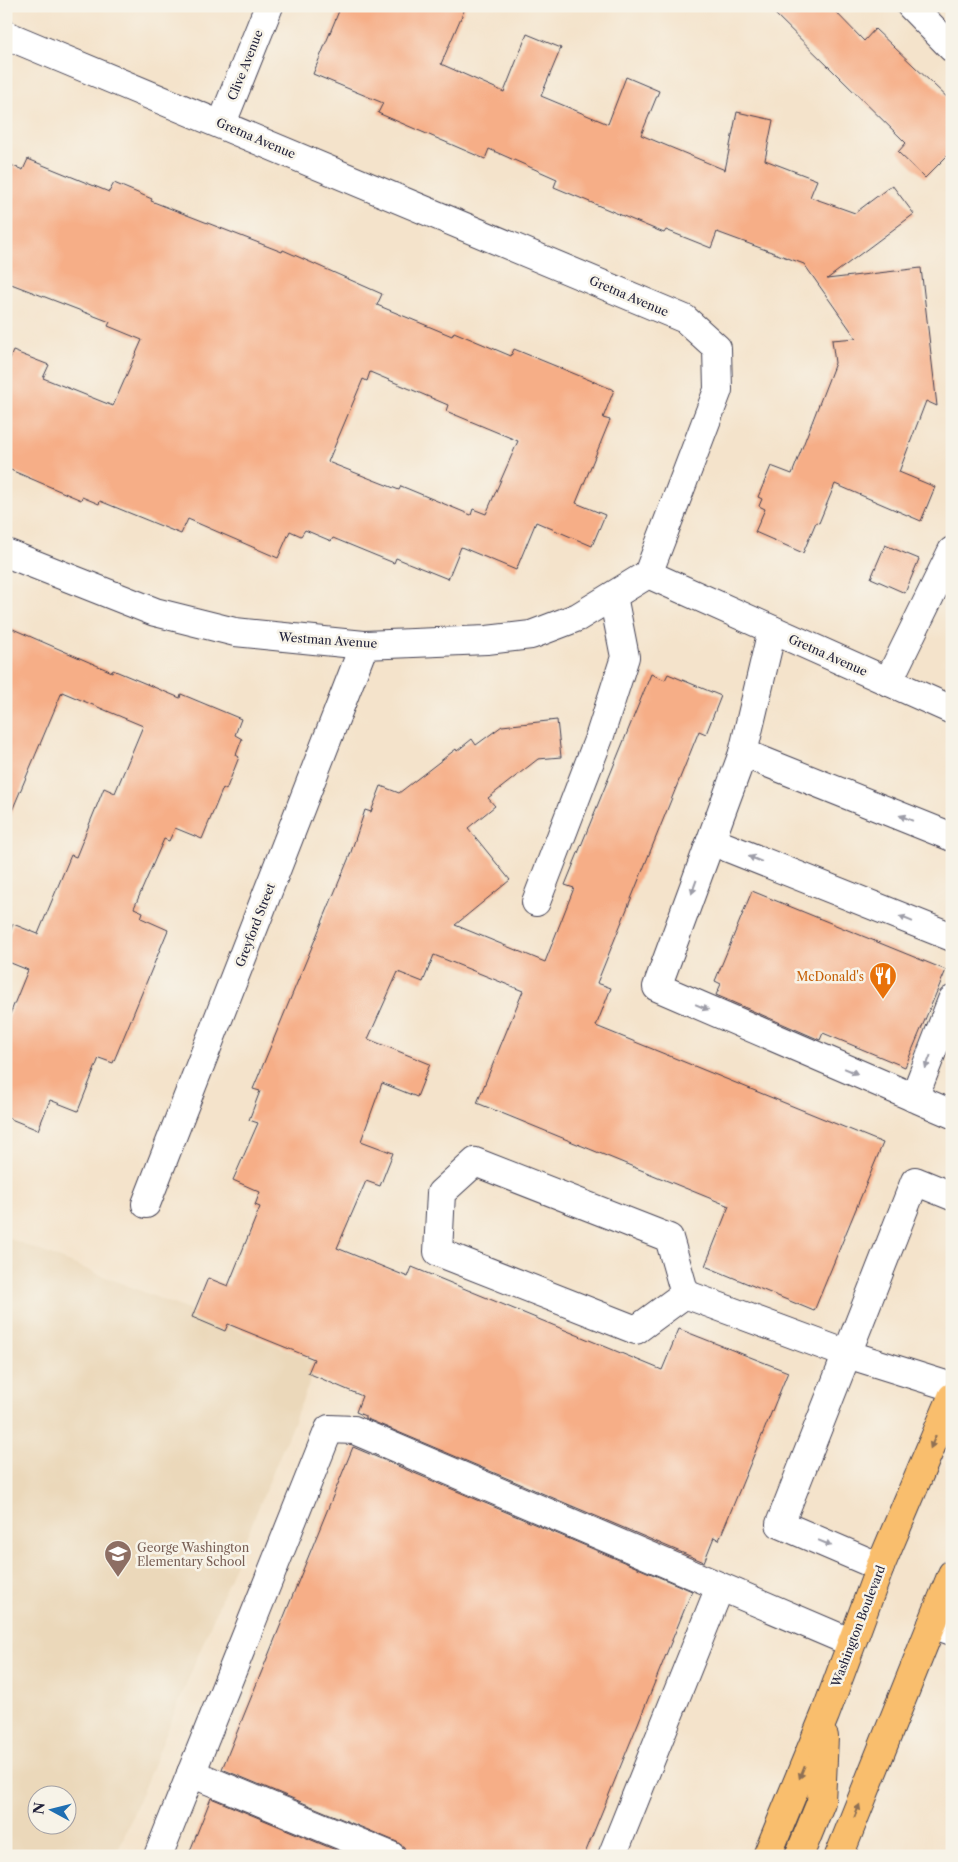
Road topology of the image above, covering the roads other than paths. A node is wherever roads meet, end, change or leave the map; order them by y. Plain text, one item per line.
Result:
1 (269, 6) edge
2 (911, 6) edge
3 (6, 35) edge
4 (952, 48) edge
5 (222, 124) junction
6 (952, 551) edge
7 (6, 553) edge
8 (648, 574) junction
9 (944, 586) edge
10 (613, 596) junction
11 (772, 630) junction
12 (364, 645) junction
13 (888, 682) junction
14 (952, 710) edge
15 (743, 753) junction
16 (952, 836) edge
17 (711, 841) junction
18 (536, 902) dead end
19 (952, 937) edge
20 (952, 1000) edge
21 (914, 1098) junction
22 (952, 1114) edge
23 (952, 1196) edge
24 (146, 1204) dead end
25 (685, 1294) junction
26 (847, 1354) junction
27 (952, 1387) edge
28 (952, 1398) edge
29 (880, 1567) junction
30 (952, 1574) edge
31 (720, 1587) junction
32 (942, 1628) edge
33 (850, 1642) junction
34 (825, 1715) junction
35 (191, 1773) junction
36 (158, 1856) edge
37 (391, 1856) edge
38 (612, 1856) edge
39 (767, 1856) edge
40 (799, 1856) edge
41 (839, 1856) edge

1 - 5 street, Clive Avenue
2 - 4 street
3 - 5 street, Gretna Avenue
5 - 8 street, Gretna Avenue
6 - 9 street
7 - 12 street, Westman Avenue
8 - 10 street, Westman Avenue
8 - 11 street, Gretna Avenue
9 - 13 street
10 - 12 street, Westman Avenue
10 - 18 street
11 - 13 street, Gretna Avenue
11 - 15 street
12 - 24 street, Greyford Street
13 - 14 street, Gretna Avenue
16 -> 15 street
15 - 17 street
19 -> 17 street
17 -> 21 street
20 -> 21 street
21 - 22 street
23 - 26 street
25 - 25 street
25 - 26 street
26 - 27 street
26 -> 29 street
28 -> 29 main road, Washington Boulevard
29 - 33 main road, Washington Boulevard
30 - 32 main road
31 - 33 street
31 - 35 street
31 - 38 street
41 -> 32 main road
33 - 34 main road, Washington Boulevard
34 -> 39 main road, Washington Boulevard
34 - 40 main road
35 - 36 street
35 - 37 street

